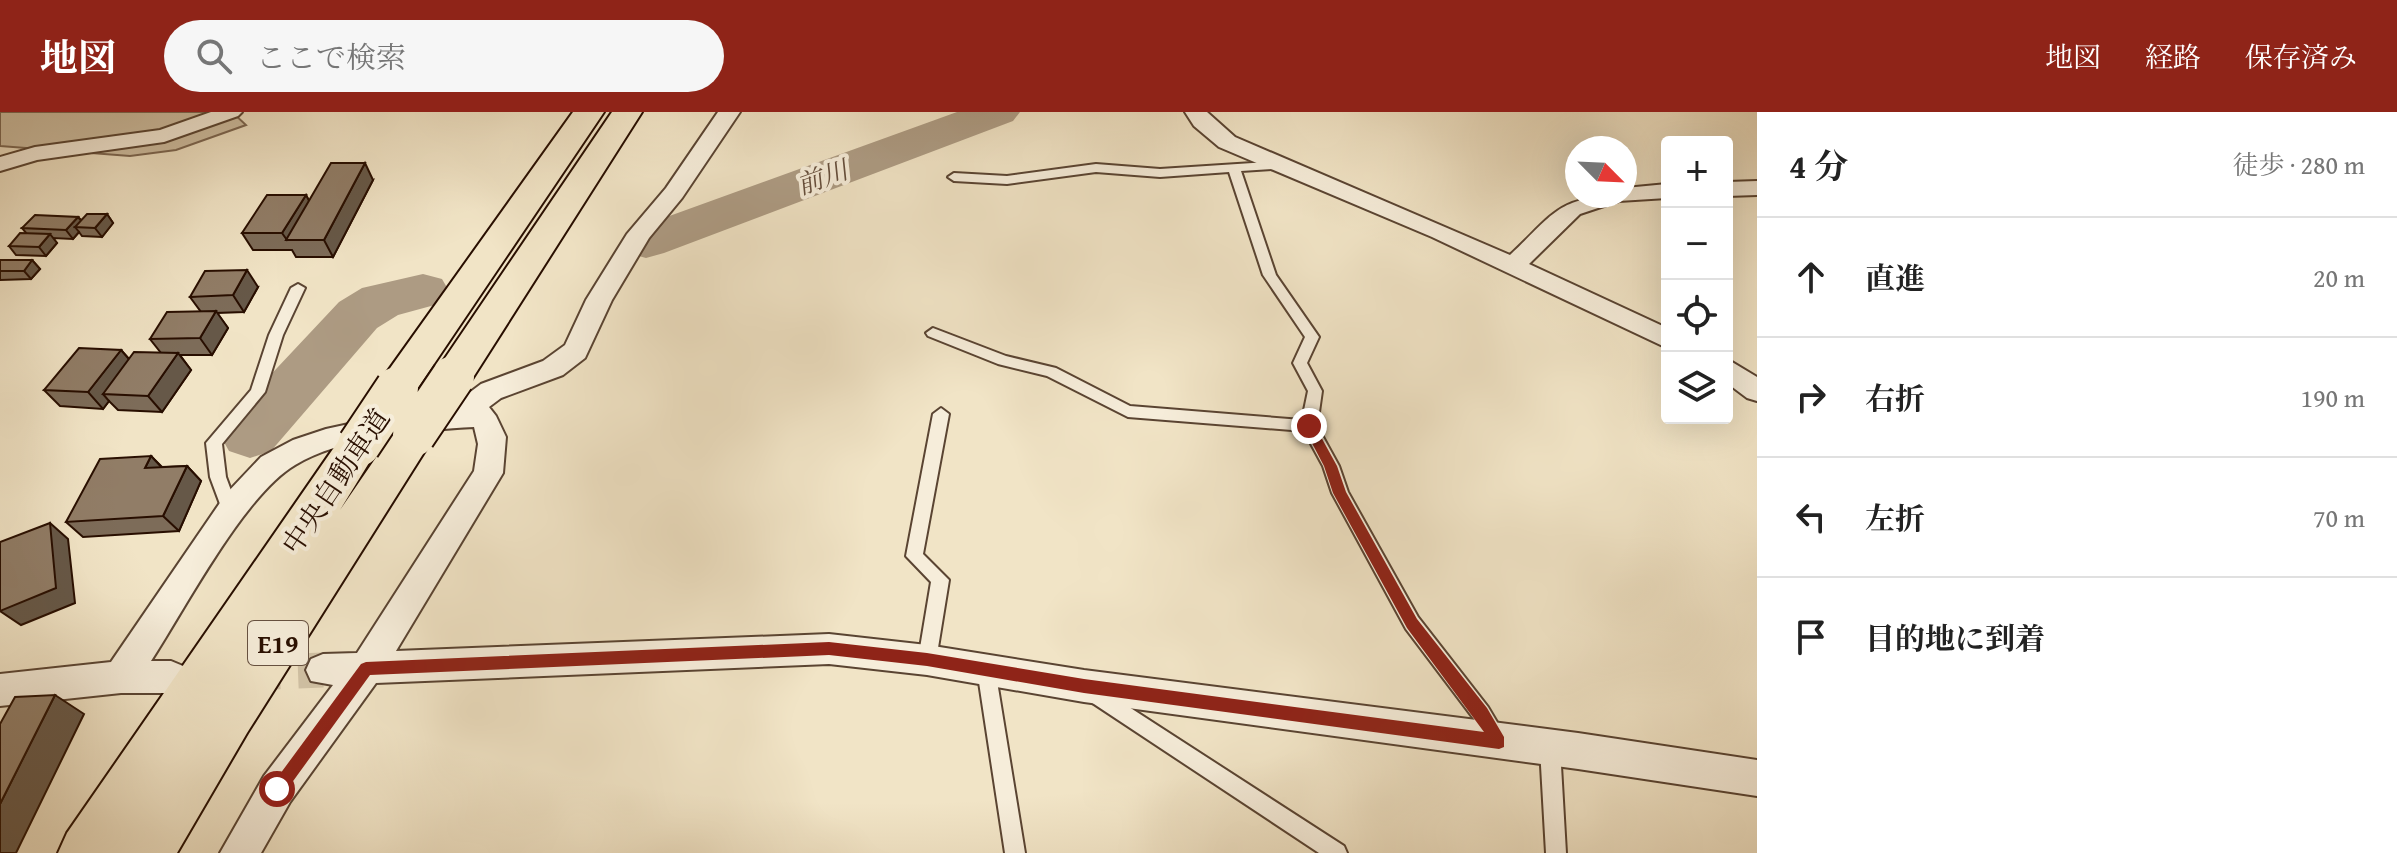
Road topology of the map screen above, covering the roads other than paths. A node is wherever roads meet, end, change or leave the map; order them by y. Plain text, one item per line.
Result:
1 (231, 112) edge
2 (589, 112) edge
3 (627, 112) edge
4 (729, 112) edge
5 (1196, 112) edge
6 (0, 164) edge
7 (1285, 165) junction
8 (1234, 169) junction
9 (954, 177) dead end
10 (1757, 188) edge
11 (1733, 189) edge
12 (1661, 192) edge
13 (1637, 194) edge
14 (1575, 208) edge
15 (1514, 265) junction
16 (298, 288) dead end
17 (933, 333) dead end
18 (1661, 336) edge
19 (1733, 373) edge
20 (1757, 391) edge
21 (941, 414) dead end
22 (435, 426) junction
23 (1309, 426) junction
24 (231, 512) junction
25 (927, 660) junction
26 (366, 669) junction
27 (986, 669) junction
28 (323, 670) tunnel mouth
29 (121, 677) junction
30 (171, 677) dead end
31 (1084, 686) junction
32 (0, 690) edge
33 (1499, 742) junction
34 (1550, 748) junction
35 (1757, 778) edge
36 (87, 853) edge
37 (145, 853) edge
38 (239, 853) edge
39 (1015, 853) edge
40 (1337, 853) edge
41 (1556, 853) edge

1 - 6 street
2 - 36 highway, 中央自動車道 / E19, bridge
3 - 22 highway, 中央自動車道 / E19, bridge
4 - 22 street
5 - 7 street
7 - 8 lane
7 - 15 street
8 - 9 lane
8 - 23 lane
10 - 11 street
12 - 13 street
14 - 15 street
15 - 18 street
16 - 24 lane
17 - 23 lane
19 - 20 street
21 - 25 lane
22 - 24 street
22 - 26 street
22 - 37 highway, 中央自動車道 / E19
23 - 33 lane
24 - 29 street
25 - 26 street
25 - 27 street
26 - 28 street
26 - 38 street
27 - 31 street
27 - 39 lane
29 - 30 street
29 - 32 street
31 - 33 street
31 - 40 lane
33 - 34 street
34 - 35 street
34 - 41 lane

